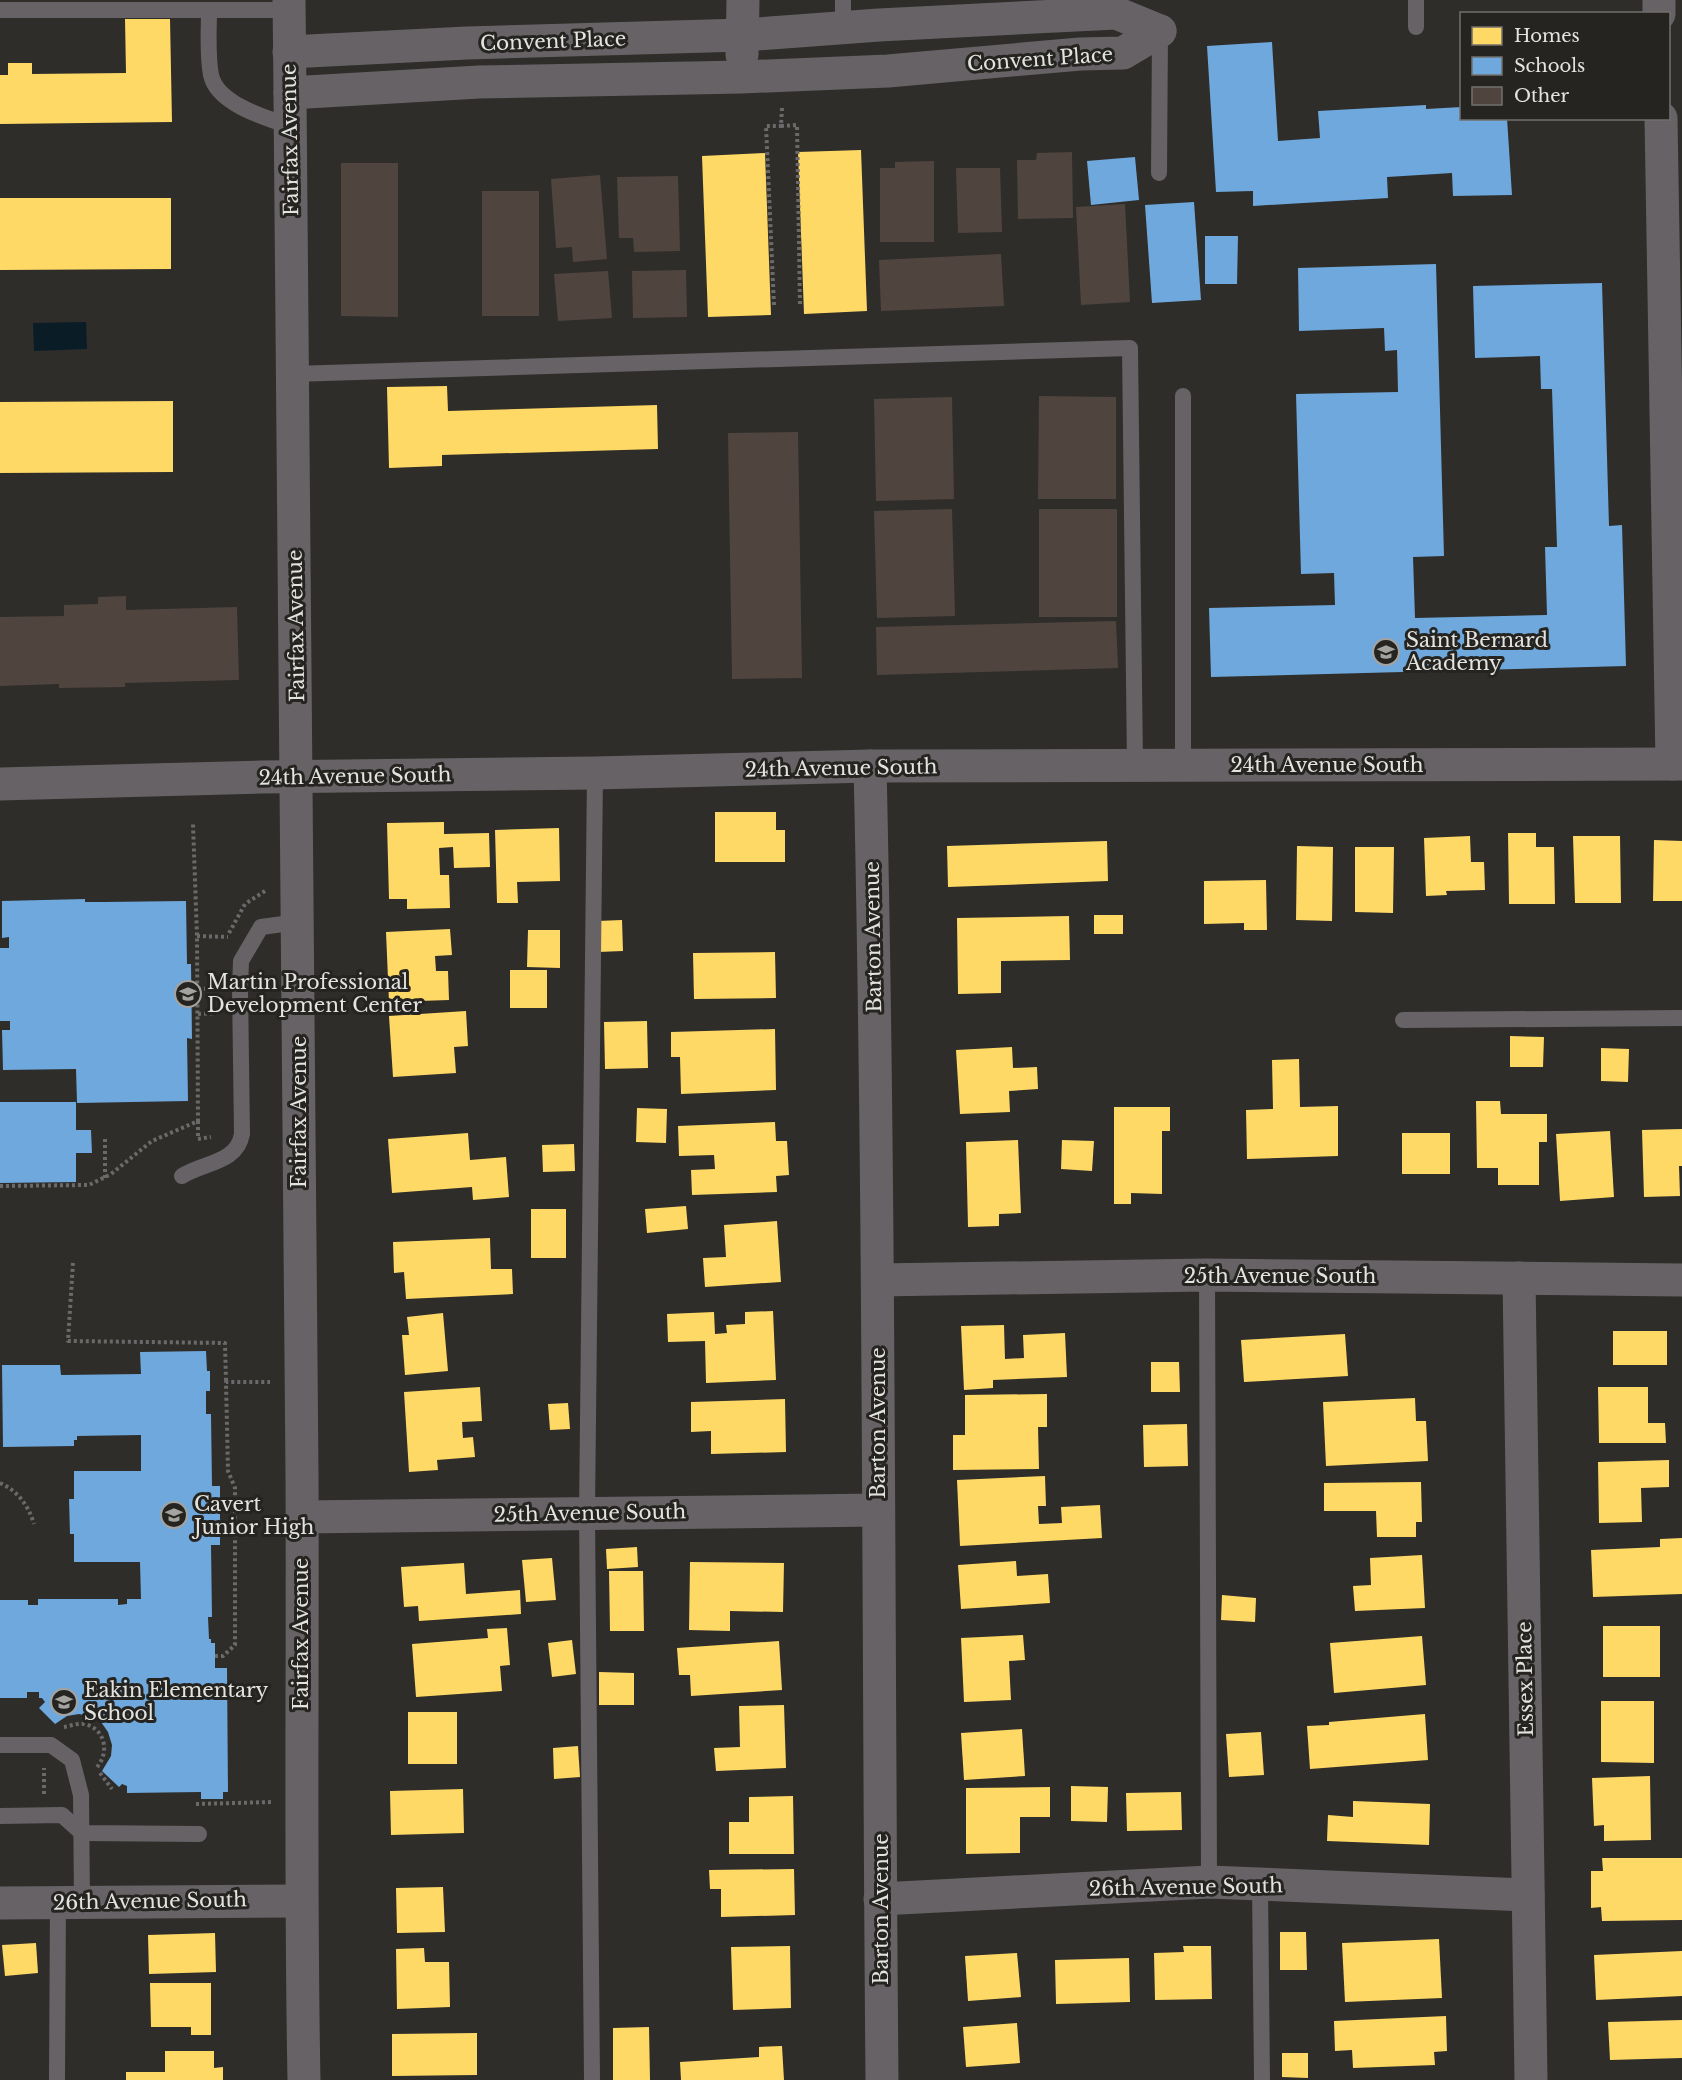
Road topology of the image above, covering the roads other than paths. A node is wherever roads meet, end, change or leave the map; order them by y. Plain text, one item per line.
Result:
1 (744, 0) edge
2 (1416, 0) edge
3 (289, 5) edge
4 (0, 9) edge
5 (208, 10) junction
6 (843, 14) edge
7 (1416, 27) dead end
8 (1160, 31) junction
9 (743, 35) junction
10 (289, 52) junction
11 (742, 77) junction
12 (290, 93) junction
13 (1661, 120) edge
14 (290, 126) junction
15 (1159, 173) dead end
16 (293, 374) junction
17 (1183, 396) dead end
18 (1677, 764) edge
19 (1135, 765) junction
20 (1183, 765) junction
21 (870, 766) junction
22 (595, 773) junction
23 (297, 776) junction
24 (0, 784) edge
25 (298, 922) junction
26 (1682, 1018) edge
27 (1403, 1020) dead end
28 (182, 1176) dead end
29 (1207, 1275) junction
30 (1519, 1278) junction
31 (878, 1280) junction
32 (1682, 1280) edge
33 (878, 1509) junction
34 (587, 1513) junction
35 (302, 1517) junction
36 (0, 1745) edge
37 (0, 1816) edge
38 (82, 1833) junction
39 (199, 1834) dead end
40 (1209, 1882) junction
41 (1260, 1884) junction
42 (1528, 1895) junction
43 (880, 1899) junction
44 (301, 1901) junction
45 (70, 1902) junction
46 (0, 1903) edge
47 (57, 2080) edge
48 (304, 2080) edge
49 (592, 2080) edge
50 (882, 2080) edge
51 (1262, 2080) edge
52 (1531, 2080) edge

1 - 9 street
2 - 7 lane
3 - 5 lane
3 - 10 street, Fairfax Avenue
4 - 5 lane
5 - 14 lane
6 - 8 street, Convent Place
6 - 9 street, Convent Place
8 - 11 street, Convent Place
8 - 15 lane
9 - 10 street, Convent Place
9 - 11 street
10 - 12 street, Fairfax Avenue
11 - 12 street, Convent Place
12 - 14 street, Fairfax Avenue
13 - 18 street
14 - 16 street, Fairfax Avenue
16 - 19 lane
16 - 23 street, Fairfax Avenue
17 - 20 lane
18 - 20 street, 24th Avenue South
19 - 20 street, 24th Avenue South
19 - 21 street, 24th Avenue South
21 - 22 street, 24th Avenue South
21 - 31 street, Barton Avenue
22 - 23 street, 24th Avenue South
22 - 34 lane
23 - 24 street, 24th Avenue South
23 - 25 street, Fairfax Avenue
25 - 28 lane
25 - 35 street, Fairfax Avenue
26 - 27 lane
29 - 30 street, 25th Avenue South
29 - 31 street, 25th Avenue South
29 - 40 lane
30 - 32 street, 25th Avenue South
30 - 42 street, Essex Place
31 - 33 street, Barton Avenue
33 - 34 street, 25th Avenue South
33 - 43 street, Barton Avenue
34 - 35 street, 25th Avenue South
34 - 49 lane
35 - 44 street, Fairfax Avenue
36 - 38 lane
37 - 38 lane
38 - 39 lane
38 - 45 lane
40 - 41 street, 26th Avenue South
40 - 43 street, 26th Avenue South
41 - 42 street, 26th Avenue South
41 - 51 lane
42 - 52 street, Essex Place
43 - 50 street, Barton Avenue
44 - 45 street, 26th Avenue South
44 - 48 street, Fairfax Avenue
45 - 46 street, 26th Avenue South
45 - 47 lane

